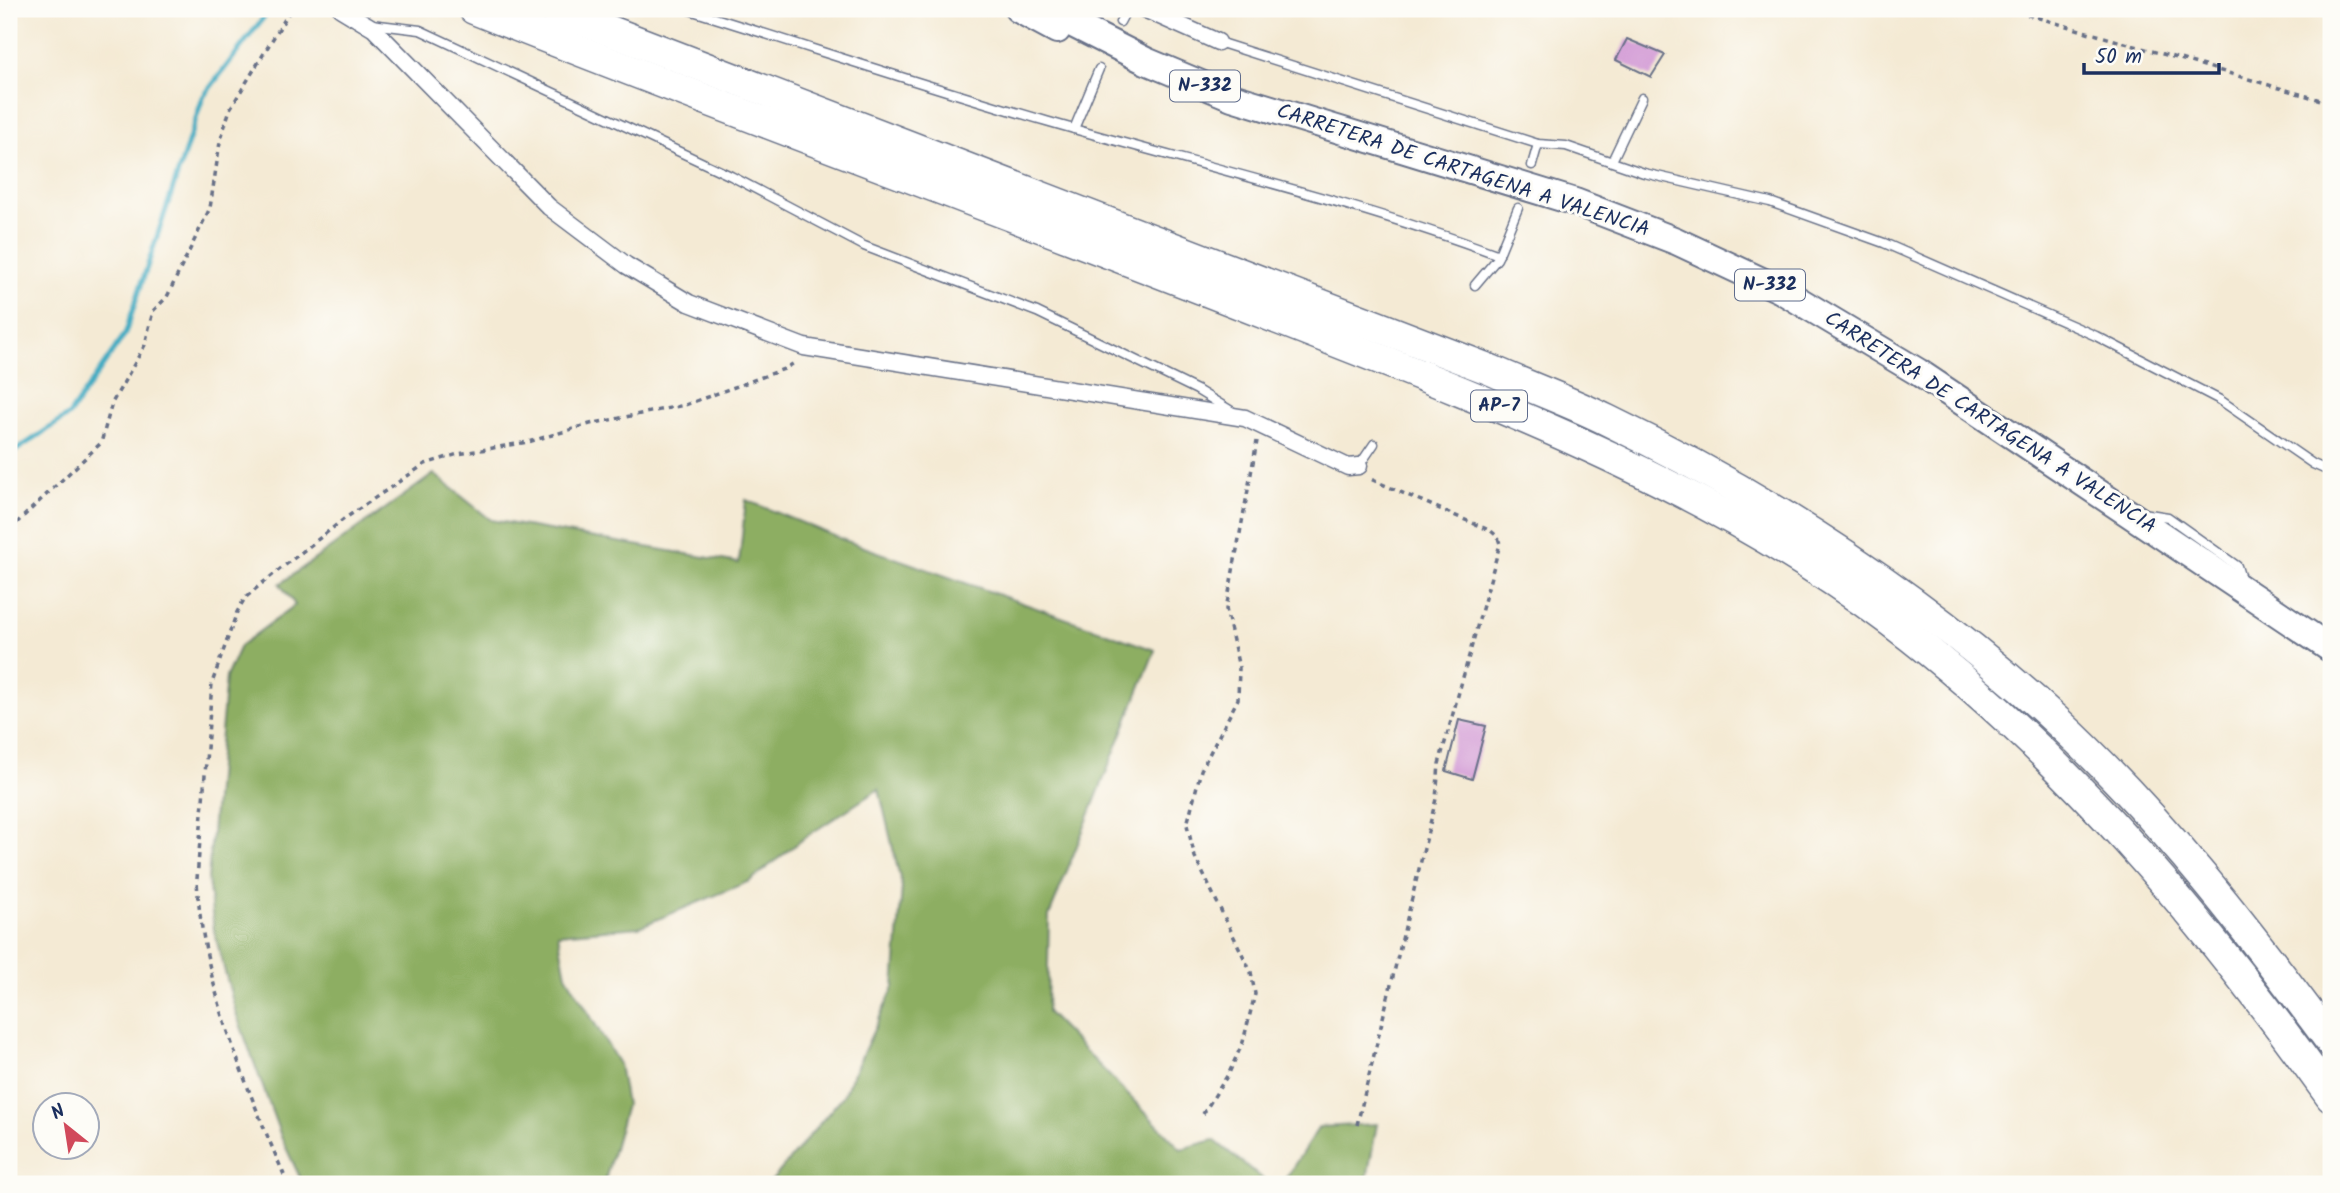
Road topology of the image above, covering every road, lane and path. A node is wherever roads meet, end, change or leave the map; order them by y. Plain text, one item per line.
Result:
1 (291, 9) edge
2 (341, 9) edge
3 (474, 9) edge
4 (553, 9) edge
5 (686, 9) edge
6 (1018, 9) edge
7 (1043, 9) edge
8 (1127, 9) edge
9 (1144, 9) edge
10 (2008, 9) edge
11 (1120, 22) dead end
12 (367, 24) junction
13 (1218, 42) joint
14 (1099, 69) dead end
15 (1642, 98) dead end
16 (2331, 103) edge
17 (1074, 129) junction
18 (1375, 142) junction
19 (1538, 144) junction
20 (1612, 162) junction
21 (1532, 165) dead end
22 (1518, 208) dead end
23 (1499, 255) junction
24 (1475, 285) dead end
25 (804, 347) junction
26 (1238, 416) junction
27 (1260, 425) junction
28 (1374, 444) dead end
29 (1359, 466) junction
30 (2331, 472) edge
31 (9, 530) edge
32 (2331, 649) edge
33 (2331, 1042) edge
34 (2331, 1097) edge
35 (1203, 1114) dead end
36 (1357, 1125) dead end
37 (288, 1184) edge

1 - 31 path
2 - 12 street
3 - 34 highway, AP-7
4 - 33 highway, AP-7
5 - 17 lane
6 - 18 highway
7 - 18 highway, CARRETERA DE CARTAGENA A VALENCIA / N-332
8 - 11 lane
9 - 13 street
10 - 16 path
12 - 25 street
12 - 26 lane
13 - 19 lane
14 - 17 lane
15 - 20 lane
17 - 23 lane
18 - 32 highway, CARRETERA DE CARTAGENA A VALENCIA / N-332
19 - 20 lane
19 - 21 lane
20 - 30 lane
22 - 23 lane
23 - 24 lane
25 - 26 street
25 - 37 path
26 - 27 street
27 - 29 street
27 - 35 path
28 - 29 lane
29 - 36 path

